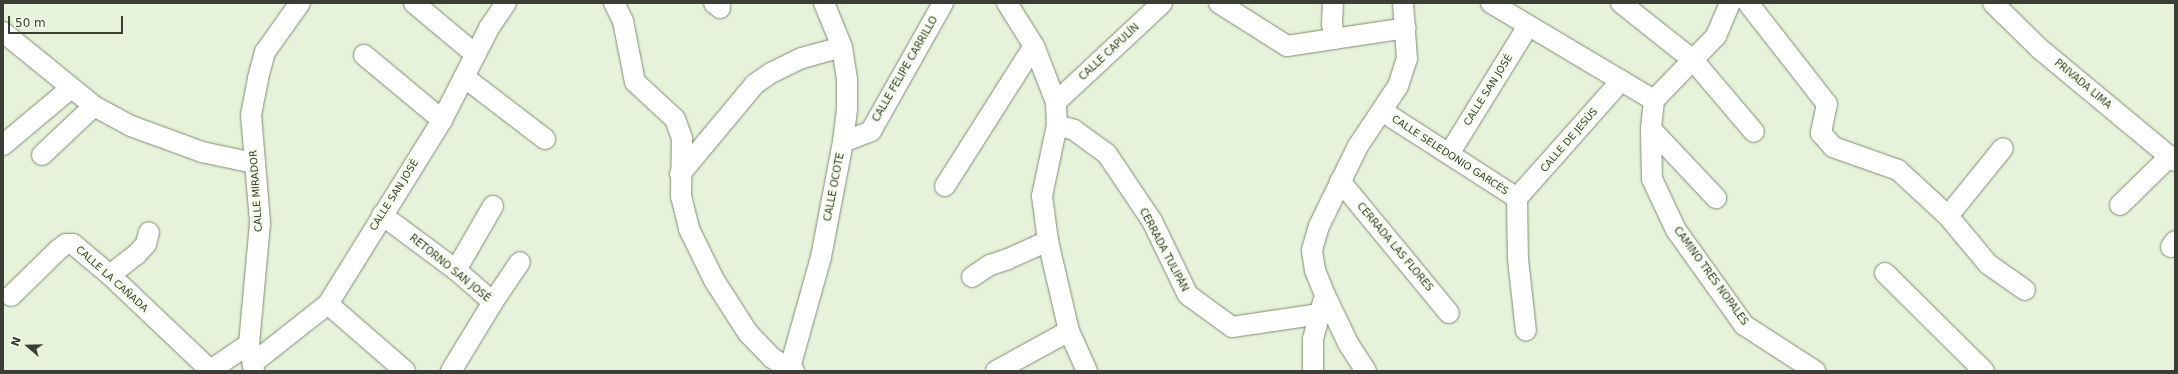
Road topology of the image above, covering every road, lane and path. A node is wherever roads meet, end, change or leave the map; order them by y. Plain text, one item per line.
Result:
1 (300, 3) edge
2 (414, 3) edge
3 (506, 3) edge
4 (614, 3) edge
5 (824, 3) edge
6 (943, 3) edge
7 (1007, 3) edge
8 (1162, 3) edge
9 (1219, 3) edge
10 (1333, 3) edge
11 (1403, 3) edge
12 (1491, 3) edge
13 (1621, 3) edge
14 (1730, 3) edge
15 (1748, 3) edge
16 (1993, 3) edge
17 (1528, 26) junction
18 (1406, 28) junction
19 (3, 32) edge
20 (1335, 39) junction
21 (1034, 46) junction
22 (842, 47) junction
23 (364, 54) dead end
24 (475, 54) junction
25 (1693, 60) junction
26 (464, 76) junction
27 (1621, 81) junction
28 (71, 88) junction
29 (1654, 100) junction
30 (1056, 102) junction
31 (94, 106) junction
32 (1382, 111) junction
33 (442, 120) junction
34 (1057, 125) junction
35 (1651, 128) junction
36 (1754, 132) dead end
37 (544, 139) dead end
38 (843, 142) junction
39 (3, 145) edge
40 (2003, 148) dead end
41 (1449, 154) junction
42 (42, 155) dead end
43 (2173, 159) edge
44 (254, 163) junction
45 (680, 174) junction
46 (1340, 181) junction
47 (945, 186) dead end
48 (1517, 198) junction
49 (1716, 198) dead end
50 (2120, 205) dead end
51 (493, 206) dead end
52 (382, 215) junction
53 (1948, 216) junction
54 (149, 232) dead end
55 (1048, 241) junction
56 (520, 262) dead end
57 (456, 270) junction
58 (1886, 273) dead end
59 (110, 275) junction
60 (972, 277) dead end
61 (2025, 290) dead end
62 (11, 296) dead end
63 (493, 302) junction
64 (328, 304) junction
65 (1322, 305) junction
66 (1449, 313) dead end
67 (1069, 331) junction
68 (1526, 331) dead end
69 (249, 344) junction
70 (254, 367) edge
71 (791, 370) edge
72 (210, 371) edge
73 (405, 371) edge
74 (451, 371) edge
75 (996, 371) edge
76 (1087, 371) edge
77 (1313, 371) edge
78 (1366, 371) edge
79 (1815, 371) edge
80 (1984, 371) edge

1 - 44 street, CALLE MIRADOR
2 - 24 street
3 - 24 street, CALLE SAN JOSÉ
4 - 45 street
5 - 22 street, CALLE OCOTE
6 - 38 street, CALLE FELIPE CARRILLO
7 - 21 street
8 - 30 street, CALLE CAPULÍN
9 - 20 street
10 - 20 street
11 - 18 street
12 - 17 street
13 - 25 street
14 - 25 street
15 - 53 street
16 - 43 street, PRIVADA LIMA
17 - 27 street
17 - 41 street, CALLE SAN JOSÉ
18 - 20 street
18 - 32 street
19 - 28 street
21 - 30 street
21 - 47 street
22 - 38 street, CALLE OCOTE
22 - 45 street
23 - 33 street
24 - 26 street, CALLE SAN JOSÉ
25 - 29 street
25 - 36 street
26 - 33 street, CALLE SAN JOSÉ
26 - 37 street
27 - 29 street
27 - 48 street, CALLE DE JESÚS
28 - 31 street
28 - 39 street
29 - 35 street, CAMINO TRES NOPALES
30 - 34 street
31 - 42 street
31 - 44 street
32 - 41 street, CALLE SELEDONIO GARCÉS
32 - 46 street
33 - 52 street, CALLE SAN JOSÉ
34 - 55 street
34 - 65 street, CERRADA TULIPÁN
35 - 49 street
35 - 79 street, CAMINO TRES NOPALES
38 - 71 street, CALLE OCOTE
40 - 53 street
41 - 48 street, CALLE SELEDONIO GARCÉS
43 - 50 street
44 - 69 street, CALLE MIRADOR
45 - 71 street
46 - 65 street
46 - 66 street, CERRADA LAS FLORES
48 - 68 street
51 - 57 street
52 - 57 street, RETORNO SAN JOSÉ
52 - 64 street, CALLE SAN JOSÉ
53 - 61 street
54 - 59 street
55 - 60 street
55 - 67 street
56 - 63 street
57 - 63 street, RETORNO SAN JOSÉ
58 - 80 street
59 - 62 street, CALLE LA CAÑADA
59 - 72 street, CALLE LA CAÑADA
63 - 74 street, RETORNO SAN JOSÉ
64 - 70 street, CALLE SAN JOSÉ
64 - 73 street
65 - 77 street
65 - 78 street
67 - 75 street
67 - 76 street
69 - 70 street, CALLE MIRADOR
69 - 72 street

